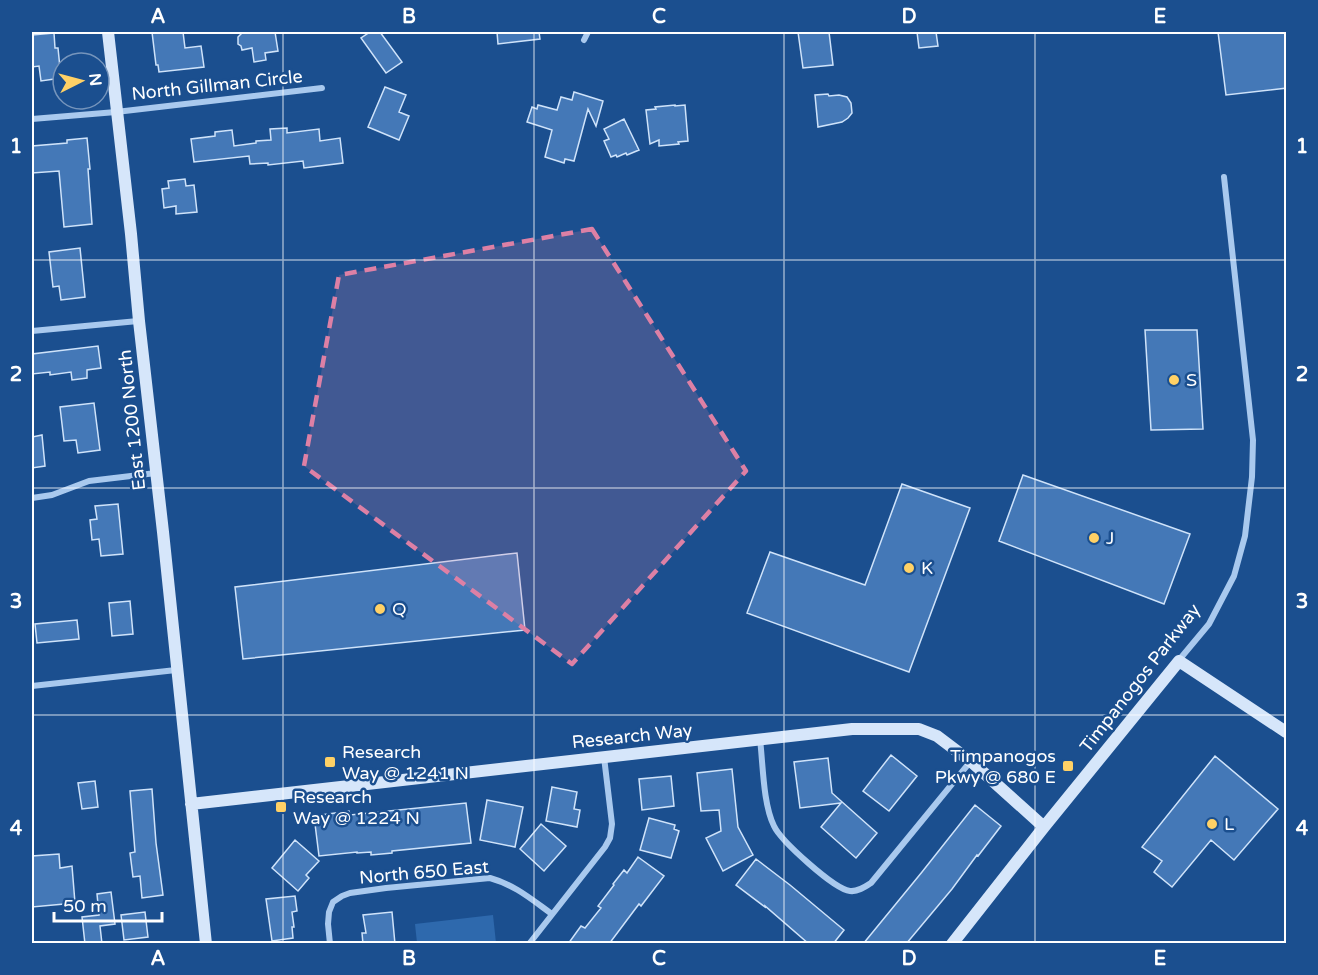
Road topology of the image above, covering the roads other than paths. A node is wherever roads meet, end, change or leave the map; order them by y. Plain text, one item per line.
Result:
1 (108, 32) edge
2 (588, 32) edge
3 (584, 40) dead end
4 (322, 88) dead end
5 (116, 112) junction
6 (32, 119) edge
7 (1224, 177) dead end
8 (139, 321) junction
9 (32, 331) edge
10 (156, 473) junction
11 (32, 498) edge
12 (1179, 661) junction
13 (176, 670) junction
14 (32, 686) edge
15 (1287, 732) edge
16 (760, 739) junction
17 (604, 757) junction
18 (971, 762) junction
19 (190, 804) junction
20 (1044, 827) junction
21 (552, 914) junction
22 (206, 944) edge
23 (330, 944) edge
24 (529, 944) edge
25 (952, 944) edge

1 - 5 street, East 1200 North
2 - 3 street
4 - 5 street, North Gillman Circle
5 - 6 street, North Gillman Circle
5 - 8 street, East 1200 North
7 - 12 street, Timpanogos Parkway
8 - 9 street
8 - 10 street, East 1200 North
10 - 11 street
10 - 13 street, East 1200 North
12 - 15 street
12 - 20 street, Timpanogos Parkway
13 - 14 street
13 - 19 street, East 1200 North
16 - 17 street, Research Way
16 - 18 street, Research Way
16 - 18 street
17 - 19 street, Research Way
17 - 21 street
18 - 20 street, Research Way
19 - 22 street, East 1200 North
20 - 25 street, Timpanogos Parkway
21 - 23 street, North 650 East
21 - 24 street

